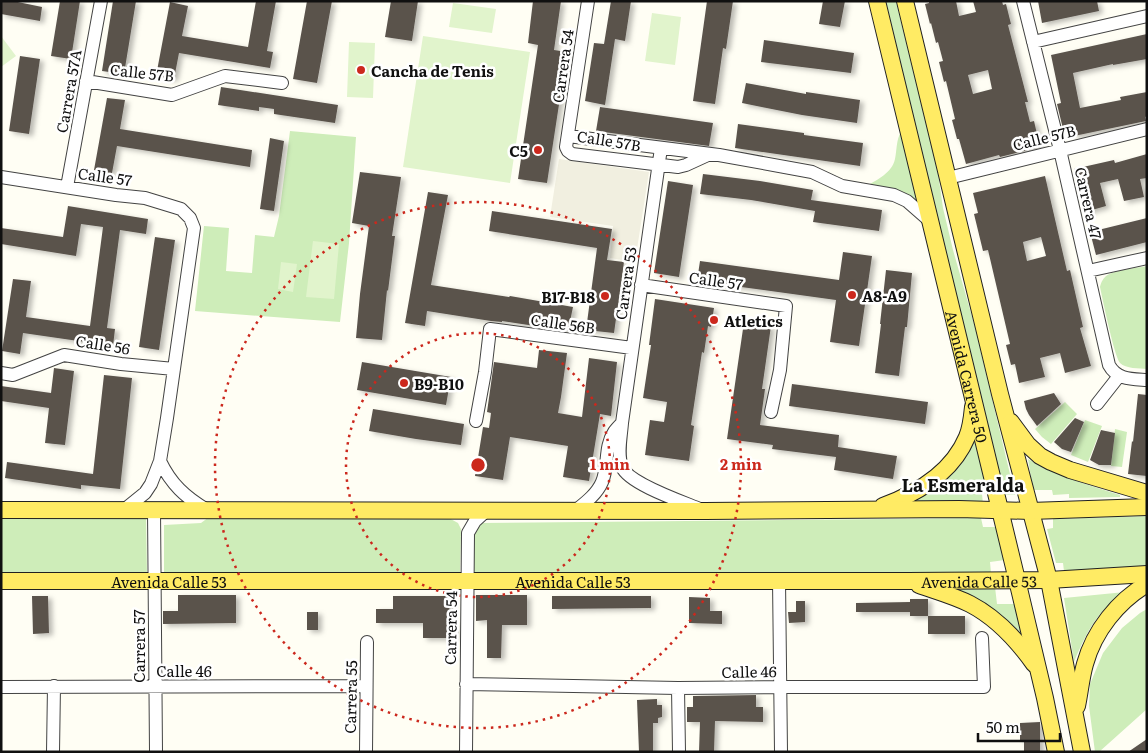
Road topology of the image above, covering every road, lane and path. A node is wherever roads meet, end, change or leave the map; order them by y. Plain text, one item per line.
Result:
1 (101, 1) edge
2 (588, 1) edge
3 (877, 1) edge
4 (905, 1) edge
5 (1023, 1) edge
6 (1147, 16) edge
7 (1033, 42) junction
8 (86, 81) junction
9 (282, 83) dead end
10 (1147, 129) edge
11 (568, 136) junction
12 (661, 148) junction
13 (1060, 150) junction
14 (715, 155) junction
15 (658, 165) junction
16 (1, 177) edge
17 (948, 178) junction
18 (67, 188) junction
19 (931, 222) junction
20 (1147, 258) edge
21 (1088, 272) junction
22 (641, 285) junction
23 (632, 348) junction
24 (174, 369) junction
25 (1, 373) edge
26 (1119, 376) junction
27 (1147, 380) edge
28 (974, 397) junction
29 (1097, 404) dead end
30 (1004, 411) junction
31 (771, 412) dead end
32 (476, 421) dead end
33 (622, 423) junction
34 (160, 461) junction
35 (1147, 493) edge
36 (1147, 507) edge
37 (1, 510) edge
38 (124, 510) junction
39 (154, 510) junction
40 (207, 510) junction
41 (873, 510) junction
42 (1001, 510) junction
43 (1030, 510) junction
44 (486, 511) junction
45 (575, 511) junction
46 (705, 511) junction
47 (1147, 574) edge
48 (154, 580) junction
49 (467, 580) junction
50 (779, 580) junction
51 (908, 580) junction
52 (1018, 580) junction
53 (1049, 580) junction
54 (1, 581) edge
55 (1147, 584) edge
56 (982, 638) dead end
57 (367, 642) dead end
58 (1038, 670) junction
59 (466, 684) junction
60 (54, 686) junction
61 (154, 686) junction
62 (366, 686) junction
63 (1, 687) edge
64 (781, 687) junction
65 (678, 688) junction
66 (1076, 713) junction
67 (53, 752) edge
68 (156, 752) edge
69 (366, 752) edge
70 (466, 752) edge
71 (679, 752) edge
72 (782, 752) edge
73 (1056, 752) edge
74 (1082, 752) edge

1 - 8 street, Carrera 57A
2 - 11 street, Carrera 54
3 - 19 main road, Avenida Carrera 50
4 - 17 main road, Avenida Carrera 50
5 - 7 street, Carrera 47
6 - 7 street
7 - 13 street, Carrera 47
8 - 9 street, Calle 57B
8 - 18 street, Carrera 57A
10 - 13 street, Calle 57B
11 - 12 street, Calle 57B
11 - 15 street, Calle 57B
12 - 14 street, Calle 57B
12 - 15 street, Carrera 53
13 - 17 street, Calle 57B
13 - 21 street, Carrera 47
14 - 15 street, Calle 57B
14 - 19 street, Calle 57B
15 - 22 street, Carrera 53
16 - 18 street, Calle 57
17 - 30 main road, Avenida Carrera 50
18 - 24 street, Calle 57
19 - 28 main road, Avenida Carrera 50
20 - 21 street
21 - 26 street, Carrera 47
22 - 23 street, Carrera 53
22 - 31 street, Calle 57
23 - 32 street, Calle 56B
23 - 33 street, Carrera 53
24 - 25 street, Calle 56
24 - 34 street
26 - 27 street
26 - 29 street
28 - 41 main road
28 - 42 main road, Avenida Carrera 50
30 - 35 main road
30 - 43 main road, Avenida Carrera 50
33 - 45 street, Carrera 53
33 - 46 street, Carrera 53
34 - 38 street
34 - 40 street
36 - 43 main road
37 - 38 main road
38 - 39 main road
39 - 40 main road
39 - 48 street, Carrera 57
40 - 44 main road
41 - 42 main road
41 - 46 main road
42 - 43 main road
42 - 52 main road, Avenida Carrera 50
43 - 53 main road, Avenida Carrera 50
44 - 45 main road
44 - 49 street, Carrera 54
45 - 46 main road
47 - 53 main road, Avenida Calle 53
48 - 49 main road, Avenida Calle 53
48 - 54 main road, Avenida Calle 53
48 - 61 street, Carrera 57
49 - 50 main road, Avenida Calle 53
49 - 59 street, Carrera 54
50 - 51 main road, Avenida Calle 53
50 - 64 street
51 - 52 main road, Avenida Calle 53
51 - 58 main road
52 - 53 main road, Avenida Calle 53
52 - 58 main road, Avenida Carrera 50
53 - 66 main road, Avenida Carrera 50
55 - 66 main road
56 - 64 street, Calle 46
57 - 62 street, Carrera 55
58 - 73 main road, Avenida Carrera 50
59 - 65 street, Calle 46
59 - 70 street, Carrera 54
60 - 61 street, Calle 46
60 - 63 street, Calle 46
60 - 67 street
61 - 62 street, Calle 46
61 - 68 street, Carrera 57
62 - 69 street, Carrera 55
64 - 65 street, Calle 46
64 - 72 street
65 - 71 street
66 - 74 main road, Avenida Carrera 50

